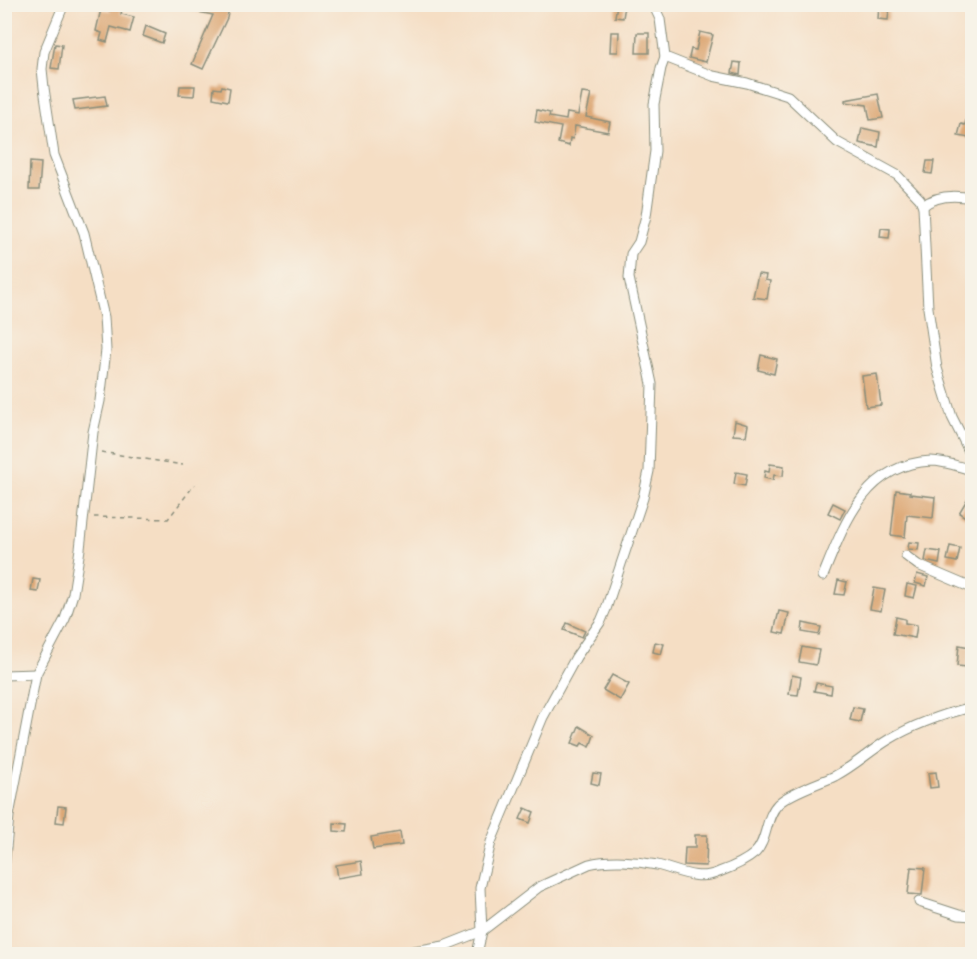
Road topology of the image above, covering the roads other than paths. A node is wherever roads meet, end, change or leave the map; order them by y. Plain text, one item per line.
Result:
1 (64, 4) edge
2 (653, 4) edge
3 (665, 57) junction
4 (972, 198) edge
5 (922, 206) junction
6 (972, 457) edge
7 (972, 470) edge
8 (906, 556) dead end
9 (824, 576) dead end
10 (972, 588) edge
11 (36, 674) junction
12 (4, 675) edge
13 (972, 707) edge
14 (4, 869) edge
15 (919, 902) dead end
16 (972, 916) edge
17 (482, 931) junction
18 (396, 954) edge
19 (477, 954) edge

1 - 11 street
2 - 3 street
3 - 5 street
3 - 17 street
4 - 5 street
5 - 6 street
7 - 9 street
8 - 10 street
11 - 12 street
11 - 14 street
13 - 17 street
15 - 16 street
17 - 18 street
17 - 19 street

